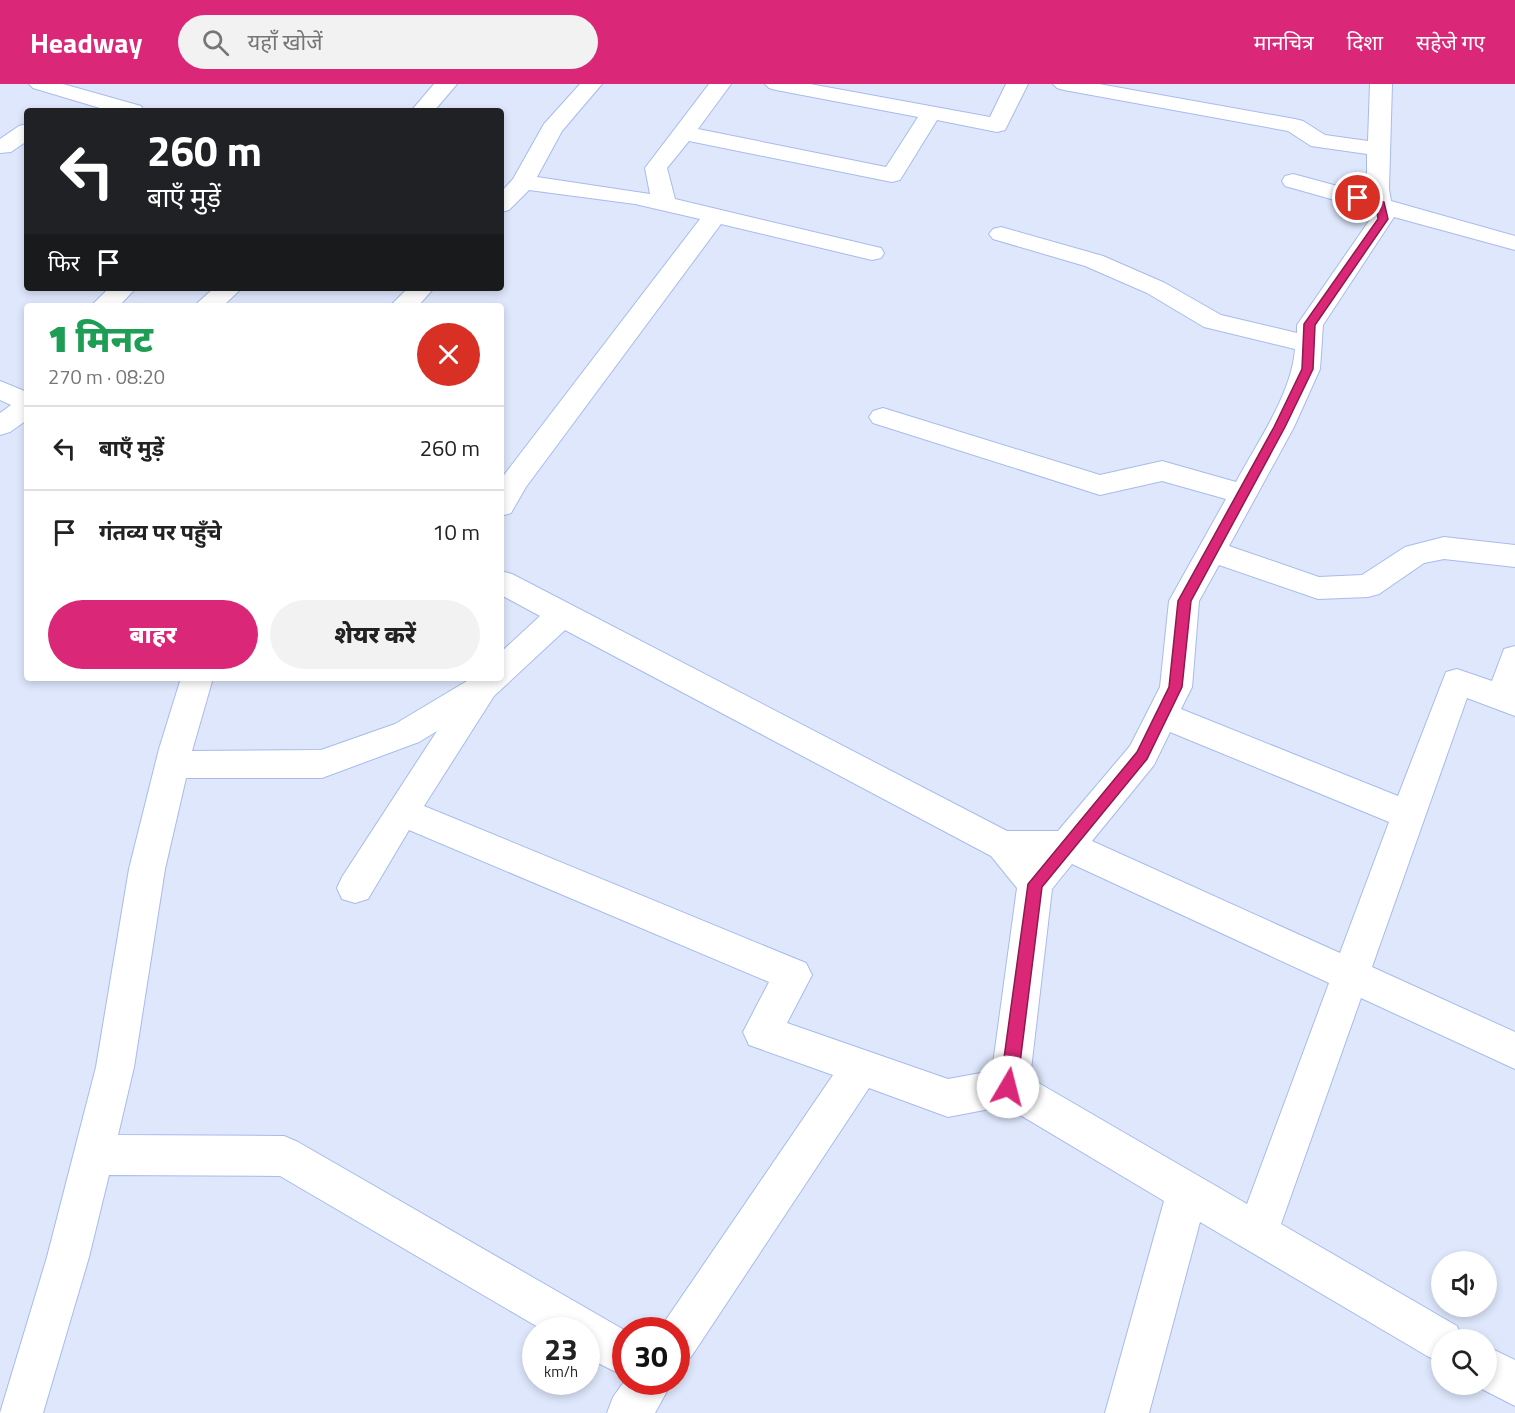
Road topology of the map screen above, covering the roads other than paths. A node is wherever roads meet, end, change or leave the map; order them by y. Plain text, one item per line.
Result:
1 (40, 84) edge
2 (446, 84) edge
3 (591, 84) edge
4 (720, 84) edge
5 (776, 84) edge
6 (1017, 84) edge
7 (1064, 84) edge
8 (1382, 84) edge
9 (846, 90) edge
10 (78, 97) junction
11 (62, 108) edge
12 (121, 108) edge
13 (425, 108) edge
14 (931, 113) junction
15 (24, 133) edge
16 (684, 134) junction
17 (0, 146) edge
18 (1378, 149) junction
19 (1293, 181) dead end
20 (523, 182) junction
21 (504, 202) edge
22 (664, 203) junction
23 (1380, 204) junction
24 (715, 216) junction
25 (1001, 234) dead end
26 (1515, 243) edge
27 (872, 253) dead end
28 (121, 291) edge
29 (226, 291) edge
30 (419, 291) edge
31 (107, 303) edge
32 (211, 303) edge
33 (406, 303) edge
34 (1309, 344) junction
35 (20, 397) edge
36 (883, 417) dead end
37 (0, 426) edge
38 (1243, 494) junction
39 (504, 500) edge
40 (1212, 551) junction
41 (1515, 556) edge
42 (504, 584) edge
43 (562, 614) junction
44 (1515, 658) edge
45 (504, 668) edge
46 (196, 681) edge
47 (489, 681) edge
48 (491, 681) edge
49 (1509, 701) edge
50 (1161, 715) junction
51 (172, 765) junction
52 (402, 812) junction
53 (1408, 815) junction
54 (1003, 846) junction
55 (1068, 846) junction
56 (1035, 884) junction
57 (355, 888) dead end
58 (1350, 976) junction
59 (1515, 1051) edge
60 (861, 1067) junction
61 (1008, 1087) junction
62 (94, 1155) junction
63 (1187, 1192) junction
64 (1257, 1233) junction
65 (561, 1317) edge
66 (690, 1321) edge
67 (1431, 1335) edge
68 (1497, 1374) edge
69 (1515, 1384) edge
70 (641, 1395) edge
71 (21, 1413) edge
72 (629, 1413) edge
73 (1127, 1413) edge

1 - 10 street
2 - 13 street
3 - 20 street
4 - 16 street
5 - 9 street
6 - 14 street
7 - 18 street
8 - 18 street
9 - 14 street
10 - 11 street
10 - 12 street
14 - 16 street
15 - 17 street
16 - 22 street
18 - 23 street
19 - 23 street
20 - 21 street
20 - 22 street
22 - 24 street
23 - 26 street
23 - 34 street
24 - 27 street
24 - 39 street
25 - 34 street
28 - 31 street
29 - 32 street
30 - 33 street
34 - 38 street
35 - 37 street
36 - 38 street
38 - 40 street
40 - 41 street
40 - 50 street
42 - 43 street
43 - 45 street
43 - 54 street
44 - 49 street
46 - 51 street
47 - 51 street
48 - 52 street
49 - 53 street
50 - 53 street
50 - 55 street
51 - 62 street
52 - 57 street
52 - 60 street
53 - 58 street
54 - 55 street
54 - 56 street
55 - 56 street
55 - 58 street
56 - 61 street
58 - 59 street
58 - 64 street
60 - 61 street
60 - 66 street
61 - 63 street
62 - 65 street
62 - 71 street
63 - 64 street
63 - 73 street
64 - 67 street
68 - 69 street
70 - 72 street

